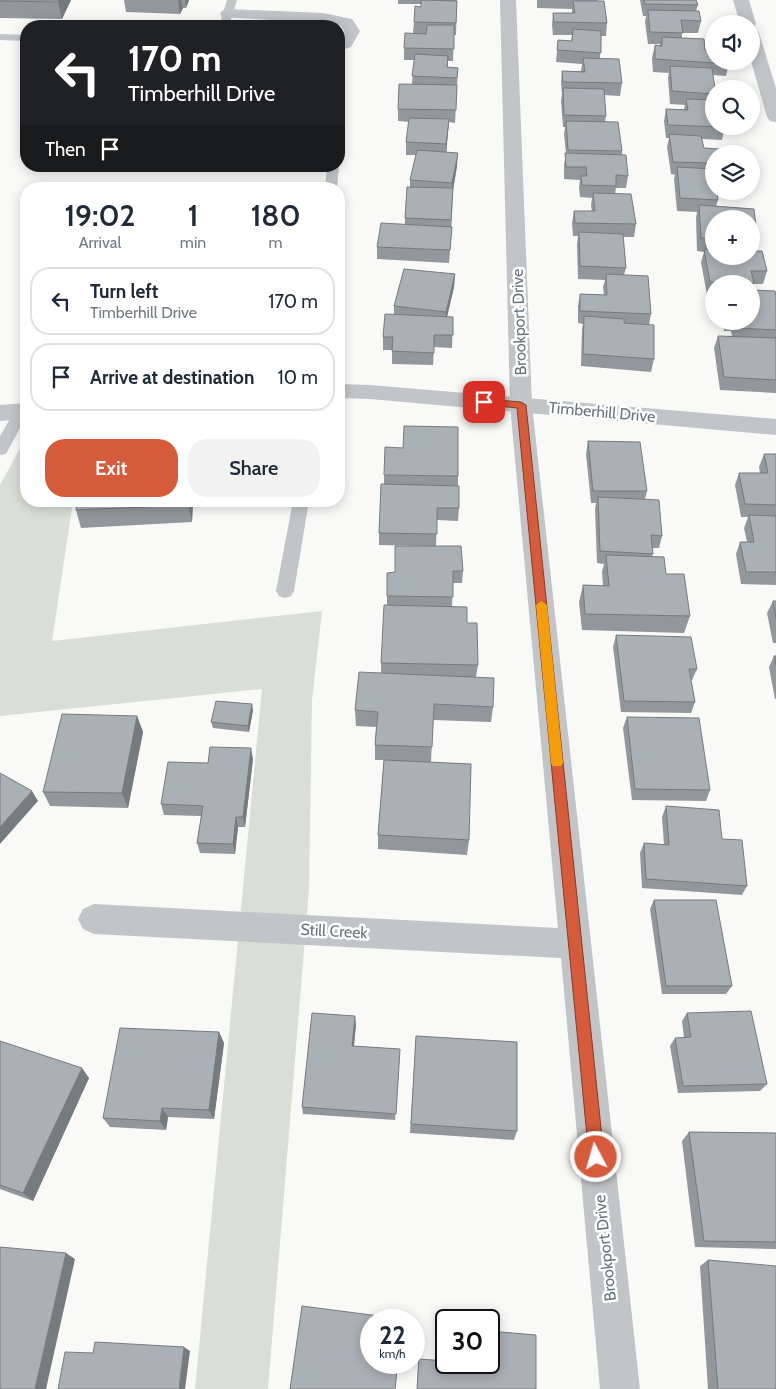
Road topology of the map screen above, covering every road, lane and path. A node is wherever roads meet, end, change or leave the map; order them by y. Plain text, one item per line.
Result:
1 (508, 0) edge
2 (742, 0) edge
3 (228, 13) edge
4 (746, 15) edge
5 (334, 20) edge
6 (345, 22) edge
7 (1, 38) edge
8 (20, 38) edge
9 (345, 44) edge
10 (760, 63) edge
11 (776, 117) edge
12 (345, 391) edge
13 (521, 405) junction
14 (16, 412) edge
15 (776, 427) edge
16 (0, 450) edge
17 (300, 507) edge
18 (286, 591) dead end
19 (94, 919) dead end
20 (575, 944) junction
21 (620, 1389) edge

1 - 13 street, Brookport Drive
2 - 4 street
3 - 5 street
6 - 9 street
7 - 8 lane
10 - 11 street
12 - 13 street, Timberhill Drive
13 - 15 street, Timberhill Drive
13 - 20 street, Brookport Drive
14 - 16 lane
17 - 18 lane
19 - 20 street, Still Creek
20 - 21 street, Brookport Drive

